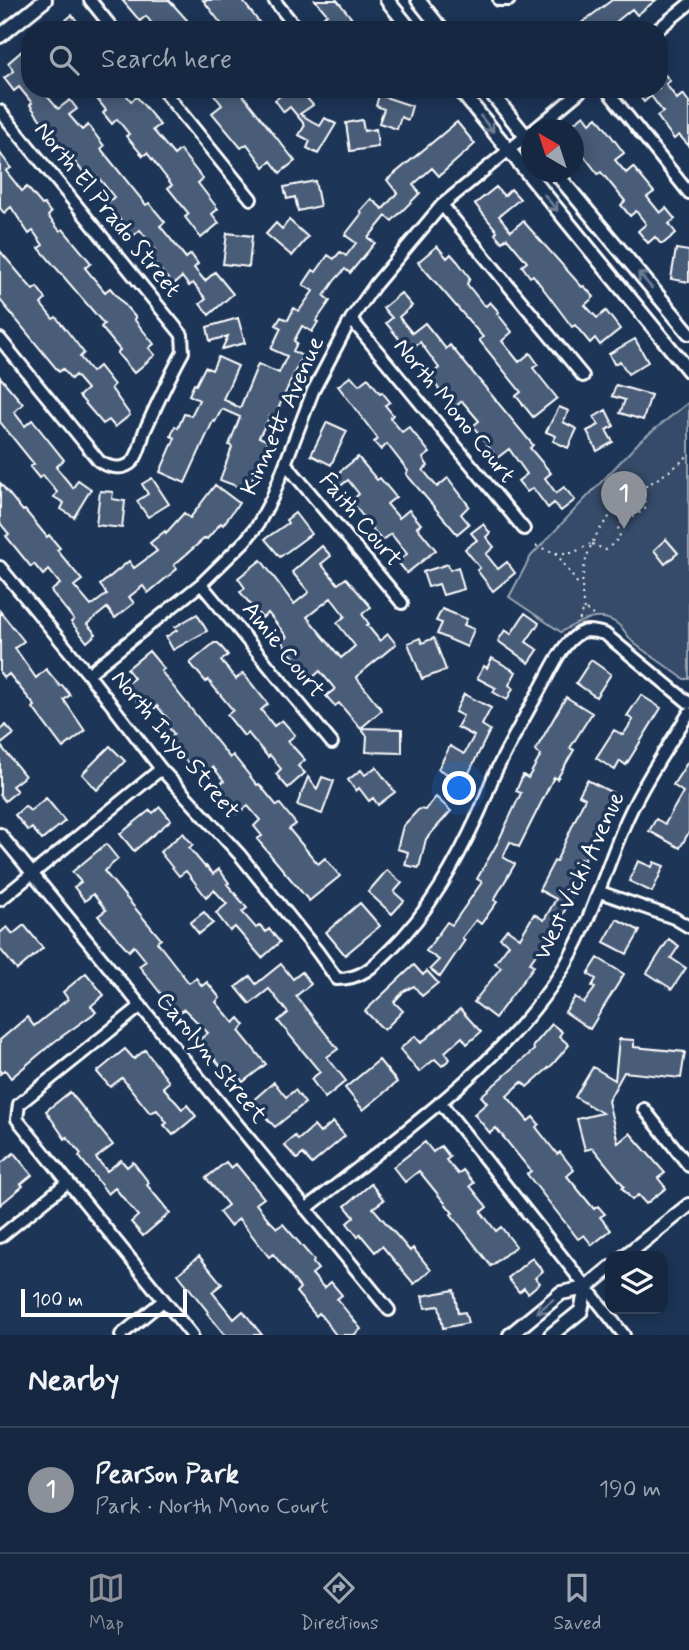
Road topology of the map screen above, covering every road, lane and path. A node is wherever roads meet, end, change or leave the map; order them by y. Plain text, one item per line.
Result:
1 (45, 0) edge
2 (90, 0) edge
3 (274, 0) edge
4 (387, 0) edge
5 (418, 0) edge
6 (499, 0) edge
7 (509, 0) edge
8 (689, 4) edge
9 (107, 21) edge
10 (291, 21) edge
11 (404, 21) edge
12 (435, 21) edge
13 (668, 21) edge
14 (0, 36) edge
15 (169, 98) edge
16 (466, 98) edge
17 (496, 98) edge
18 (573, 98) edge
19 (613, 98) edge
20 (0, 111) edge
21 (549, 119) edge
22 (521, 124) edge
23 (521, 142) edge
24 (508, 150) junction
25 (563, 182) edge
26 (689, 193) edge
27 (251, 199) dead end
28 (442, 205) junction
29 (351, 319) junction
30 (689, 332) edge
31 (0, 339) edge
32 (689, 371) edge
33 (583, 376) dead end
34 (689, 454) edge
35 (286, 464) junction
36 (644, 488) junction
37 (524, 529) dead end
38 (591, 544) junction
39 (536, 546) dead end
40 (556, 553) junction
41 (0, 567) edge
42 (201, 584) junction
43 (581, 588) junction
44 (402, 603) dead end
45 (584, 610) junction
46 (594, 618) dead end
47 (580, 620) dead end
48 (88, 674) junction
49 (689, 703) edge
50 (689, 713) edge
51 (332, 743) dead end
52 (161, 769) junction
53 (0, 834) edge
54 (33, 874) junction
55 (600, 892) junction
56 (0, 900) edge
57 (689, 927) edge
58 (141, 1006) junction
59 (440, 1102) junction
60 (644, 1109) dead end
61 (689, 1166) edge
62 (68, 1182) junction
63 (689, 1205) edge
64 (306, 1209) junction
65 (0, 1237) edge
66 (631, 1251) edge
67 (605, 1272) edge
68 (586, 1288) junction
69 (163, 1301) junction
70 (389, 1310) dead end
71 (121, 1335) edge
72 (192, 1335) edge
73 (510, 1335) edge
74 (551, 1335) edge
75 (624, 1335) edge

1 - 14 street
2 - 9 street
3 - 10 street
4 - 11 street
5 - 12 street
6 - 7 street
8 - 13 street
15 - 27 street
16 -> 24 street
17 - 22 street
18 - 21 street, Kinnett Avenue
19 - 26 street
20 - 31 street, North El Prado Street
23 - 24 street, Kinnett Avenue
24 - 28 street, Kinnett Avenue
24 -> 32 street
30 -> 25 street
28 - 29 street, Kinnett Avenue
28 - 33 street
29 - 35 street, Kinnett Avenue
29 - 37 street, North Mono Court
34 - 36 path
35 - 42 street, Kinnett Avenue
35 - 44 street, Faith Court
36 - 38 path
36 - 38 path
38 - 40 path
38 - 43 path
39 - 40 path
40 - 43 path
41 - 48 street, North Inyo Street
42 - 48 street, Kinnett Avenue
42 - 51 street, Amie Court
43 - 45 path
45 - 46 path
45 - 47 path
48 - 52 street, North Inyo Street
49 - 52 street, North Inyo Street
50 - 55 street, West Vicki Avenue
52 - 54 street
53 - 54 street, Carolyn Street
54 - 56 street
54 - 58 street, Carolyn Street
55 - 57 street
55 - 59 street, West Vicki Avenue
58 - 62 street
58 - 64 street, Carolyn Street
59 - 64 street, West Vicki Avenue
59 - 68 street
60 - 61 street
62 - 65 street
62 - 69 street
63 - 66 street
64 - 70 street, Carolyn Street
67 - 68 street
68 -> 73 street
68 - 74 street
68 - 75 street
69 - 71 street
69 - 72 street

